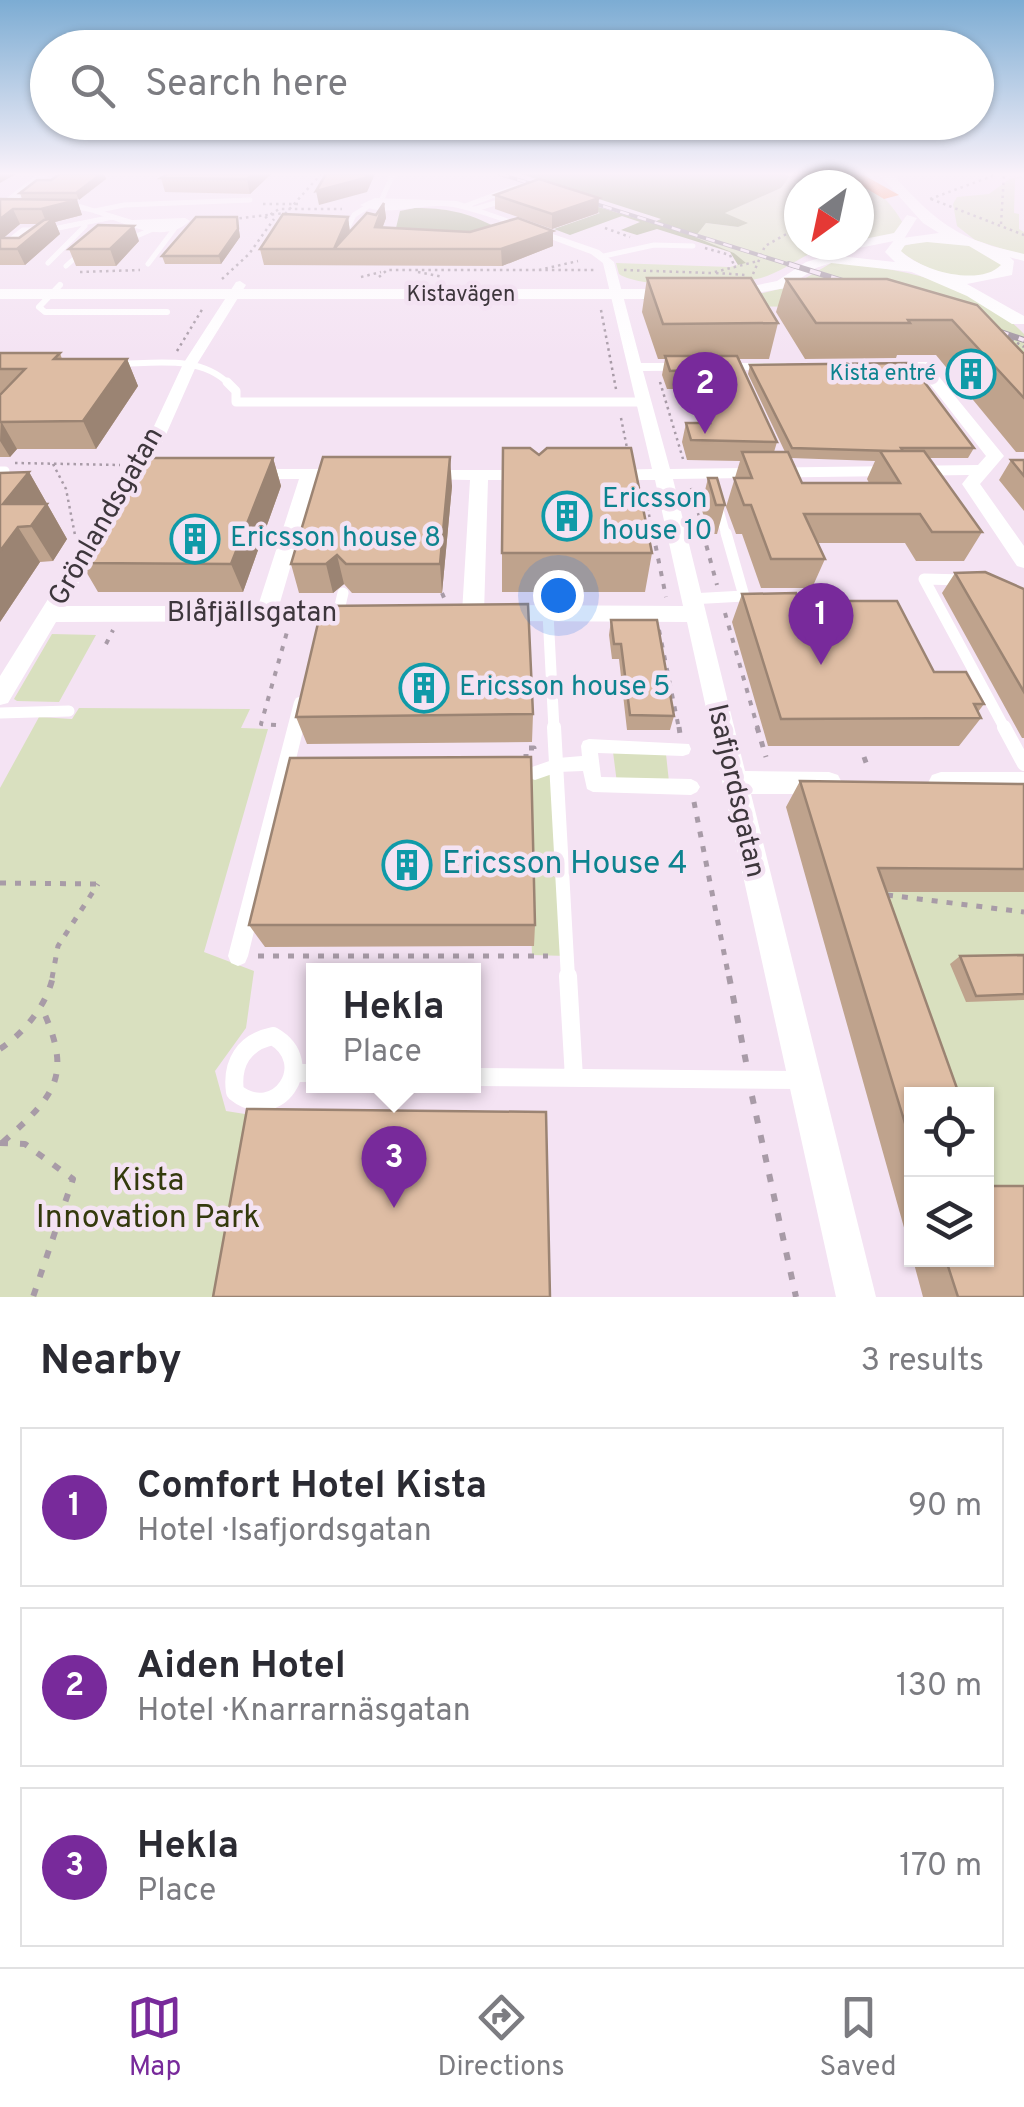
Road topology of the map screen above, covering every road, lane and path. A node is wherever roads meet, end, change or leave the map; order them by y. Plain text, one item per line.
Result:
1 (42, 235) edge
2 (76, 235) edge
3 (116, 235) edge
4 (140, 235) edge
5 (170, 235) edge
6 (263, 235) edge
7 (538, 235) edge
8 (625, 235) edge
9 (900, 235) edge
10 (918, 235) edge
11 (954, 235) edge
12 (630, 236) dead end
13 (784, 236) edge
14 (917, 238) junction
15 (36, 239) edge
16 (874, 241) edge
17 (900, 242) junction
18 (968, 242) junction
19 (91, 243) edge
20 (693, 246) joint
21 (874, 246) edge
22 (0, 248) edge
23 (13, 248) edge
24 (986, 248) junction
25 (604, 256) junction
26 (585, 258) dead end
27 (1024, 258) edge
28 (390, 259) edge
29 (806, 260) edge
30 (758, 261) junction
31 (48, 263) dead end
32 (148, 264) joint
33 (66, 266) joint
34 (735, 268) junction
35 (386, 270) junction
36 (407, 270) junction
37 (539, 270) junction
38 (597, 270) dead end
39 (623, 270) dead end
40 (919, 270) junction
41 (138, 272) junction
42 (711, 273) junction
43 (1009, 273) edge
44 (131, 280) dead end
45 (458, 280) dead end
46 (538, 280) dead end
47 (0, 285) edge
48 (368, 285) junction
49 (232, 287) junction
50 (55, 290) junction
51 (615, 290) junction
52 (0, 294) edge
53 (688, 294) edge
54 (706, 294) edge
55 (207, 300) dead end
56 (167, 312) dead end
57 (1021, 322) edge
58 (1004, 335) edge
59 (1024, 347) edge
60 (110, 364) edge
61 (169, 364) junction
62 (190, 364) junction
63 (737, 366) junction
64 (792, 366) edge
65 (866, 366) edge
66 (635, 367) junction
67 (656, 367) junction
68 (745, 384) edge
69 (644, 402) junction
70 (128, 454) dead end
71 (15, 464) dead end
72 (54, 464) junction
73 (985, 470) junction
74 (136, 471) junction
75 (932, 471) junction
76 (686, 472) junction
77 (708, 472) junction
78 (662, 473) junction
79 (230, 474) edge
80 (309, 474) junction
81 (373, 474) edge
82 (408, 474) edge
83 (479, 475) junction
84 (593, 475) edge
85 (630, 475) junction
86 (113, 477) dead end
87 (543, 478) edge
88 (944, 488) edge
89 (85, 520) dead end
90 (75, 536) joint
91 (1024, 561) edge
92 (973, 580) edge
93 (720, 597) junction
94 (444, 602) edge
95 (692, 606) junction
96 (473, 613) junction
97 (50, 614) junction
98 (266, 614) junction
99 (373, 614) edge
100 (548, 614) junction
101 (664, 614) junction
102 (114, 628) dead end
103 (288, 628) dead end
104 (106, 644) dead end
105 (307, 679) edge
106 (0, 696) edge
107 (69, 711) dead end
108 (0, 714) edge
109 (296, 726) junction
110 (683, 749) joint
111 (766, 757) dead end
112 (864, 758) dead end
113 (558, 764) junction
114 (590, 764) junction
115 (1024, 764) edge
116 (525, 771) edge
117 (859, 775) joint
118 (733, 782) junction
119 (908, 783) edge
120 (1024, 784) edge
121 (692, 787) joint
122 (0, 883) edge
123 (879, 894) edge
124 (1024, 912) edge
125 (238, 956) joint
126 (532, 956) edge
127 (41, 1005) junction
128 (0, 1049) edge
129 (294, 1073) dead end
130 (306, 1073) edge
131 (481, 1077) edge
132 (574, 1078) junction
133 (802, 1080) junction
134 (749, 1082) junction
135 (2, 1142) edge
136 (33, 1297) edge
137 (796, 1297) edge
138 (856, 1297) edge

1 - 15 lane
2 - 31 lane
3 - 4 lane
5 - 32 lane
6 - 49 path
7 - 25 street
8 - 12 path
9 - 16 street
10 - 14 main road
11 - 18 main road
13 - 30 path
14 - 17 main road
14 - 18 main road
17 - 21 street, Kistavägen
17 - 40 main road
18 - 24 main road
19 - 33 lane
20 - 25 lane
20 - 34 path
22 - 23 lane
24 - 27 street
24 - 43 main road
25 - 51 street, Isafjordsgatan
26 - 37 path
28 - 35 path
29 - 51 street, Kistavägen
30 - 34 path
30 - 42 path
32 - 41 path
33 - 41 path
34 - 42 path
35 - 36 path
35 - 48 path
35 - 48 path
36 - 37 path
36 - 45 path
37 - 38 path
37 - 46 path
39 - 42 path
40 - 43 main road
40 - 54 street
40 - 57 main road
41 - 44 path
43 - 57 main road
47 - 50 street, Kistavägen
48 - 49 street, Kistavägen
48 - 51 street, Kistavägen
49 - 50 street, Kistavägen
49 - 62 street, Grönlandsgatan
50 - 52 street, Kistavägen
50 - 56 lane
51 - 53 street, Kistavägen
51 - 66 street, Isafjordsgatan
55 - 61 path
58 - 59 path
60 - 61 lane
61 - 62 lane
62 - 69 lane
62 - 74 street, Grönlandsgatan
63 - 64 street
63 - 67 street
63 - 68 lane
65 - 73 street
66 - 67 street
66 - 69 street, Isafjordsgatan
67 - 76 path
69 - 78 street, Isafjordsgatan
70 - 74 path
71 - 72 path
72 - 74 path
72 - 90 path
73 - 75 street
73 - 91 street
74 - 86 path
74 - 97 street, Grönlandsgatan
75 - 77 street
75 - 88 lane
76 - 77 street
76 - 78 street
76 - 93 path
77 - 93 lane
78 - 85 street
78 - 95 street, Isafjordsgatan
79 - 80 street
80 - 81 street
80 - 98 street
82 - 83 street
83 - 87 street
83 - 96 street
84 - 85 street
85 - 101 path
89 - 90 path
92 - 115 lane
93 - 95 lane
93 - 111 path
94 - 96 street
95 - 101 street
95 - 118 street, Isafjordsgatan
96 - 100 street
97 - 98 street, Blåfjällsgatan
97 - 106 street, Grönlandsgatan
98 - 99 street, Blåfjällsgatan
100 - 101 street
100 - 113 lane
101 - 110 path
102 - 104 path
103 - 109 path
105 - 109 street
107 - 108 lane
109 - 125 street
110 - 114 street
112 - 117 path
113 - 114 street
113 - 116 street
113 - 132 lane
114 - 121 street
117 - 118 street
118 - 133 street, Isafjordsgatan
119 - 120 street
121 - 134 path
122 - 127 path
123 - 124 path
125 - 126 path
127 - 128 path
127 - 135 path
129 - 130 lane
131 - 132 lane
132 - 134 lane
133 - 134 lane
133 - 138 street, Isafjordsgatan
134 - 137 path
135 - 136 path

